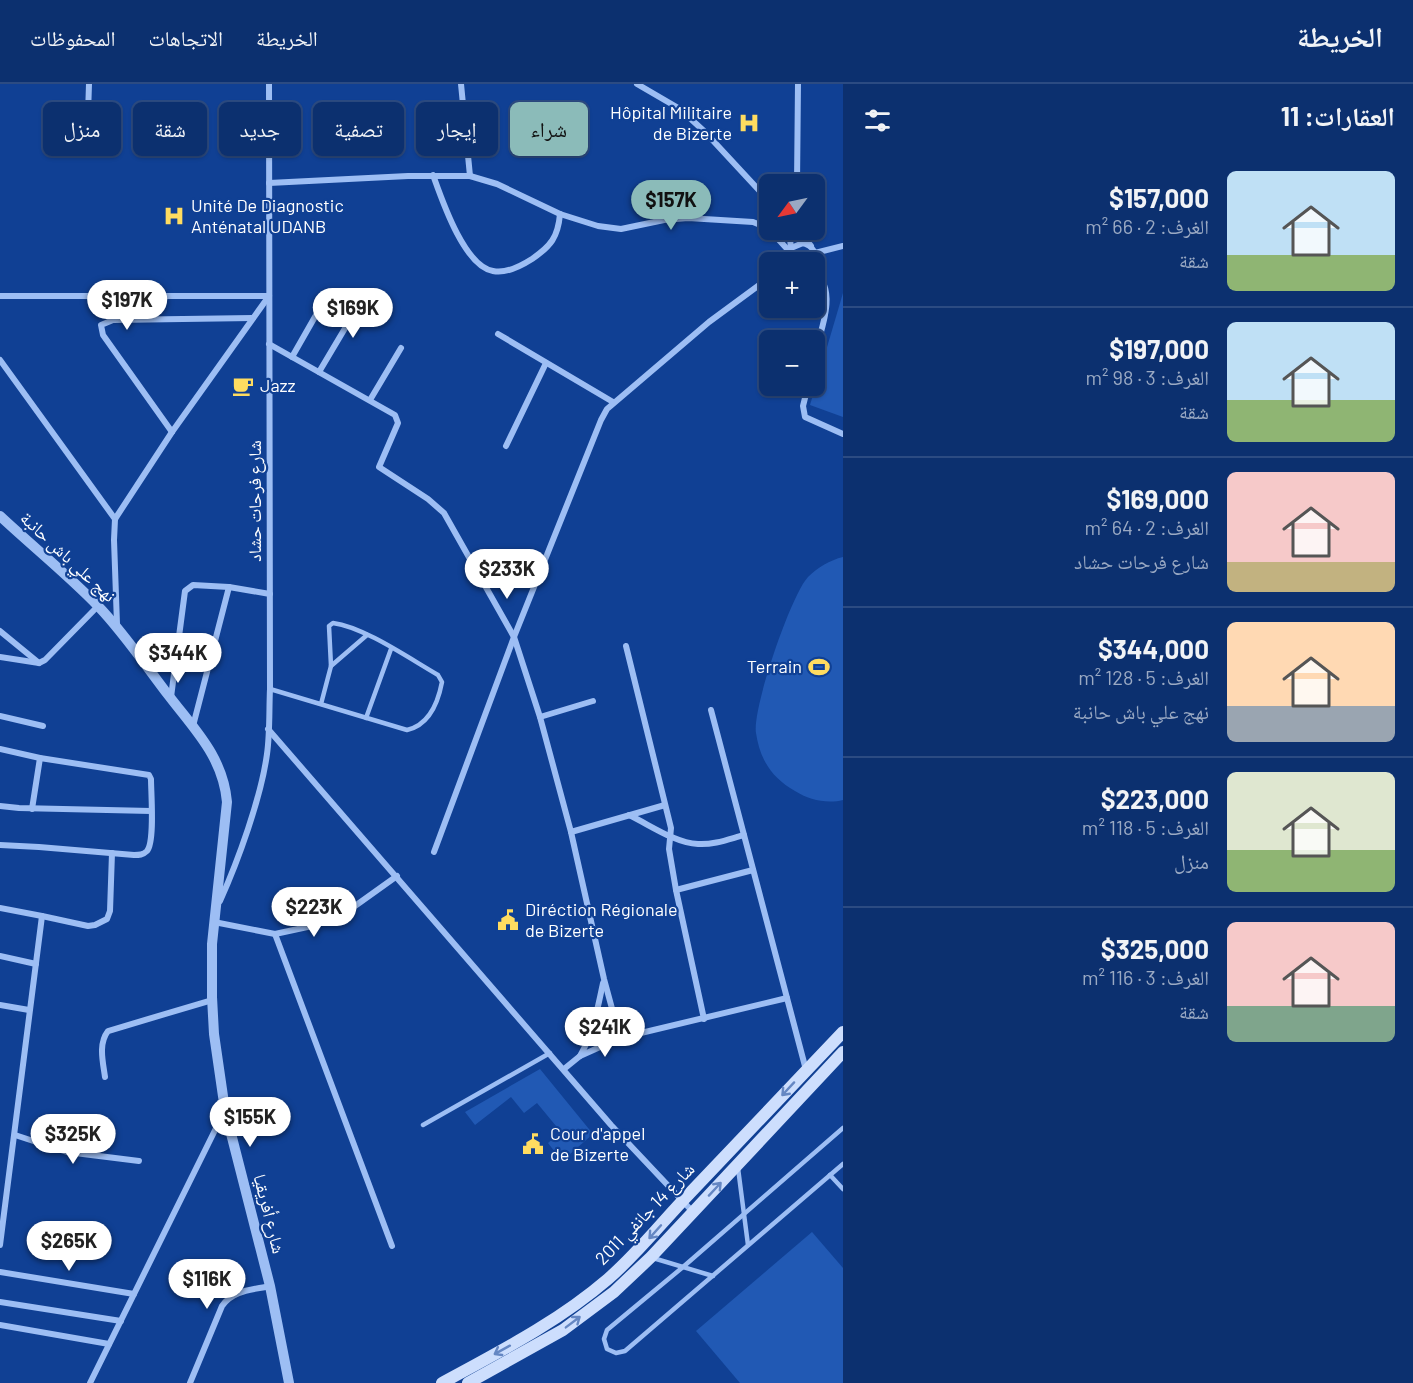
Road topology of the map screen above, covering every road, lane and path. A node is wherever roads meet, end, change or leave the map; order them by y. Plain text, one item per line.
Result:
1 (89, 84) edge
2 (269, 84) edge
3 (462, 84) edge
4 (637, 84) edge
5 (798, 84) edge
6 (88, 102) edge
7 (797, 174) edge
8 (433, 176) junction
9 (470, 176) junction
10 (269, 183) junction
11 (759, 190) edge
12 (560, 214) junction
13 (806, 240) edge
14 (843, 246) edge
15 (813, 250) junction
16 (785, 252) edge
17 (793, 252) edge
18 (759, 286) edge
19 (825, 287) edge
20 (366, 293) dead end
21 (328, 294) dead end
22 (0, 296) edge
23 (269, 296) junction
24 (825, 309) edge
25 (253, 318) junction
26 (498, 334) dead end
27 (269, 344) junction
28 (401, 348) dead end
29 (292, 357) junction
30 (0, 360) edge
31 (546, 363) junction
32 (319, 372) junction
33 (806, 396) edge
34 (370, 400) junction
35 (613, 402) junction
36 (172, 432) junction
37 (843, 434) edge
38 (506, 446) dead end
39 (0, 516) edge
40 (115, 519) junction
41 (229, 587) junction
42 (270, 594) junction
43 (98, 606) junction
44 (117, 628) junction
45 (0, 631) edge
46 (367, 635) junction
47 (514, 637) junction
48 (626, 646) dead end
49 (391, 649) junction
50 (0, 657) edge
51 (39, 663) junction
52 (331, 666) junction
53 (270, 689) junction
54 (171, 699) junction
55 (593, 701) dead end
56 (321, 704) junction
57 (711, 710) dead end
58 (0, 716) edge
59 (540, 717) junction
60 (366, 718) junction
61 (43, 726) dead end
62 (193, 726) junction
63 (268, 729) junction
64 (0, 749) edge
65 (40, 758) junction
66 (664, 805) junction
67 (0, 806) edge
68 (32, 809) junction
69 (151, 811) junction
70 (629, 815) junction
71 (571, 832) junction
72 (744, 835) junction
73 (671, 836) junction
74 (0, 845) edge
75 (434, 852) dead end
76 (112, 853) junction
77 (753, 870) junction
78 (397, 876) junction
79 (676, 890) junction
80 (0, 908) edge
81 (216, 910) junction
82 (42, 916) junction
83 (214, 922) junction
84 (275, 934) junction
85 (0, 956) edge
86 (36, 964) junction
87 (604, 979) junction
88 (787, 998) junction
89 (212, 1000) junction
90 (0, 1005) edge
91 (29, 1010) junction
92 (704, 1019) junction
93 (843, 1032) edge
94 (620, 1038) junction
95 (843, 1052) edge
96 (550, 1053) junction
97 (580, 1056) junction
98 (564, 1070) junction
99 (806, 1070) junction
100 (105, 1077) dead end
101 (225, 1110) junction
102 (423, 1125) dead end
103 (843, 1128) edge
104 (15, 1135) junction
105 (139, 1161) dead end
106 (738, 1164) junction
107 (843, 1164) edge
108 (830, 1175) junction
109 (843, 1189) edge
110 (682, 1201) junction
111 (693, 1212) junction
112 (743, 1214) junction
113 (0, 1245) edge
114 (748, 1245) junction
115 (392, 1246) dead end
116 (651, 1257) junction
117 (683, 1267) junction
118 (0, 1272) edge
119 (713, 1276) junction
120 (270, 1286) junction
121 (134, 1294) junction
122 (0, 1302) edge
123 (121, 1321) junction
124 (0, 1325) edge
125 (109, 1344) junction
126 (90, 1383) edge
127 (190, 1383) edge
128 (289, 1383) edge
129 (442, 1383) edge
130 (468, 1383) edge

1 - 6 street
2 - 10 street, شارع فرحات حشاد
3 - 9 street
4 - 11 street
5 - 7 street
8 - 9 street
8 - 10 street
8 - 12 street
9 - 12 street
10 - 23 street, شارع فرحات حشاد
12 - 16 street
13 - 15 street
14 - 15 street
15 - 17 street
18 - 35 street
19 - 24 street
20 - 32 street
21 - 29 street
22 - 23 street
23 - 25 street
23 - 27 street, شارع فرحات حشاد
25 - 36 street
25 - 36 street
26 - 31 street
27 - 29 street
27 - 42 street, شارع فرحات حشاد
28 - 34 street
29 - 32 street
30 - 40 street
31 - 35 street
31 - 38 street
32 - 34 street
33 - 37 street
34 - 47 street
35 - 47 street
36 - 40 street
39 - 43 street, نهج علي باش حانبة
40 - 44 street
41 - 42 street
41 - 54 street
41 - 62 street
42 - 53 street, شارع فرحات حشاد
43 - 44 street, نهج علي باش حانبة
43 - 51 street
44 - 54 street, نهج علي باش حانبة
45 - 51 street
46 - 49 lane
46 - 52 lane
46 - 52 lane
47 - 59 street
47 - 75 street
48 - 66 street
49 - 60 lane
49 - 60 lane
50 - 51 street
52 - 56 lane
53 - 56 lane
53 - 63 street, شارع فرحات حشاد
54 - 62 street, نهج علي باش حانبة
55 - 59 street
56 - 60 lane
57 - 72 street
58 - 61 street
59 - 71 street
62 - 81 street, نهج علي باش حانبة
63 - 78 street
63 - 81 street, شارع فرحات حشاد
64 - 65 street
65 - 68 street
65 - 69 street
66 - 70 street
66 - 73 street
67 - 68 street
68 - 69 street
69 - 76 street
70 - 71 street
70 - 73 street
71 - 87 street
72 - 73 street
72 - 77 street
73 - 79 street
74 - 76 street
76 - 82 street
77 - 79 street
77 - 88 street
78 - 84 street
78 - 96 street
79 - 92 street
80 - 82 street
81 - 83 street, شارع أفريقيا
82 - 86 street
83 - 84 street
83 - 89 street, شارع أفريقيا
84 - 115 street
85 - 86 street
86 - 91 street
87 - 94 street
87 - 97 street
88 - 92 street
88 - 99 street
89 - 100 street
89 - 101 street, شارع أفريقيا
90 - 91 street
91 - 104 street
92 - 94 street
93 - 99 main road, شارع 14 جانفي 2011
94 - 97 street
95 - 106 main road, شارع 14 جانفي 2011
96 - 98 street
96 - 102 lane
97 - 98 street
98 - 110 street
99 -> 110 main road, شارع 14 جانفي 2011
101 - 120 street, شارع أفريقيا
101 - 121 street
103 - 112 lane
104 - 105 street
104 - 113 street
111 -> 106 main road, شارع 14 جانفي 2011
106 - 112 lane
107 - 108 lane
108 - 109 lane
108 - 114 lane
110 - 111 street
110 -> 129 main road, شارع 14 جانفي 2011
111 - 116 main road, شارع 14 جانفي 2011
112 - 114 lane
112 - 117 lane
114 - 119 lane
116 - 117 lane
130 -> 116 main road, شارع 14 جانفي 2011
117 - 119 lane
117 - 119 lane
118 - 121 street
120 - 127 street
120 - 128 street, شارع أفريقيا
121 - 123 street
122 - 123 street
123 - 125 street
124 - 125 street
125 - 126 street

